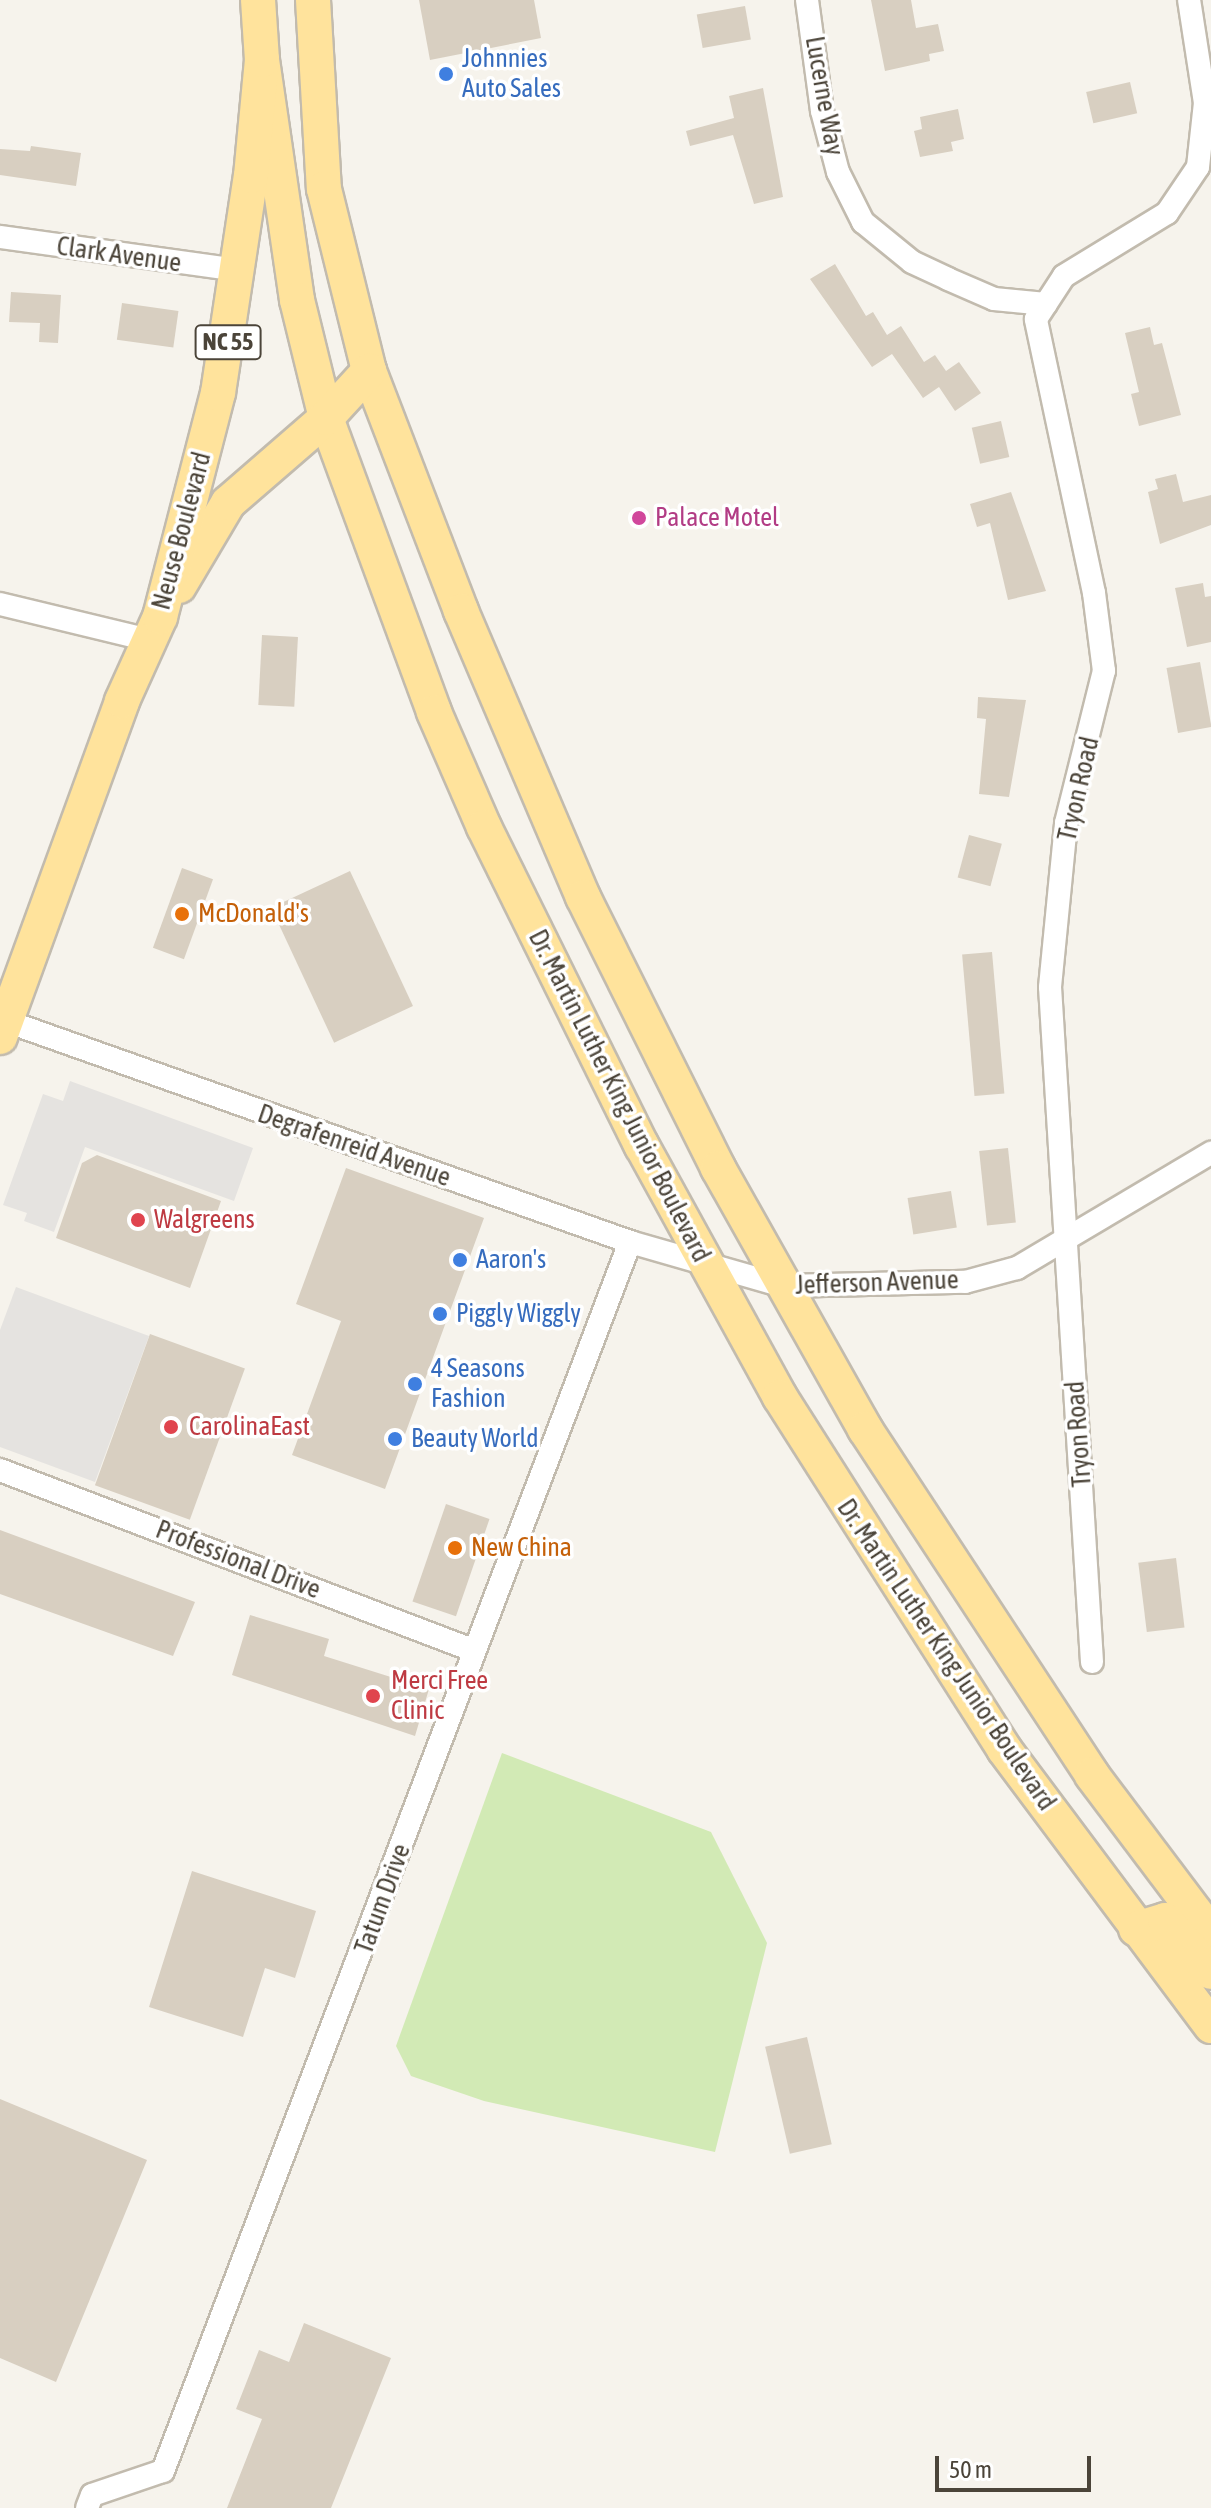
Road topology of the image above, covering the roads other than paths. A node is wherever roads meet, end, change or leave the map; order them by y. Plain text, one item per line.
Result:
1 (258, 0) edge
2 (313, 0) edge
3 (807, 0) edge
4 (1189, 0) edge
5 (262, 60) junction
6 (324, 189) junction
7 (279, 193) junction
8 (0, 237) edge
9 (239, 270) junction
10 (1046, 304) junction
11 (369, 371) junction
12 (326, 418) junction
13 (0, 604) edge
14 (155, 628) junction
15 (3, 1029) edge
16 (1211, 1153) edge
17 (1069, 1241) junction
18 (630, 1242) junction
19 (704, 1264) junction
20 (783, 1286) junction
21 (0, 1470) edge
22 (475, 1651) junction
23 (1092, 1662) dead end
24 (1136, 1929) junction
25 (1211, 1933) edge
26 (1211, 1972) edge
27 (1211, 2026) edge
28 (87, 2508) edge

1 - 5 main road, Neuse Boulevard / NC 55
2 - 6 main road, Dr. Martin Luther King Junior Boulevard
3 - 10 street, Lucerne Way
4 - 10 street, Tryon Road
5 - 7 main road, Dr. Martin Luther King Junior Boulevard / NC 55
5 - 9 main road, Neuse Boulevard / NC 55
6 - 7 main road
6 - 11 main road, Dr. Martin Luther King Junior Boulevard
7 - 12 main road, Dr. Martin Luther King Junior Boulevard / NC 55
8 - 9 street, Clark Avenue
9 - 14 main road, Neuse Boulevard / NC 55
10 - 17 street, Tryon Road
11 - 12 main road, NC 55
11 - 20 main road, Dr. Martin Luther King Junior Boulevard
12 - 14 main road, NC 55
12 - 19 main road, Dr. Martin Luther King Junior Boulevard
13 - 14 street
14 - 15 main road, Neuse Boulevard / NC 55
15 - 18 street, Degrafenreid Avenue
16 - 17 street, Jefferson Avenue
17 - 20 street, Jefferson Avenue
17 - 23 street, Tryon Road
18 - 19 street, Degrafenreid Avenue
18 - 22 street, Tatum Drive
19 - 20 street, Jefferson Avenue
19 - 24 main road, Dr. Martin Luther King Junior Boulevard
20 - 25 main road, Dr. Martin Luther King Junior Boulevard
21 - 22 street, Professional Drive
22 - 28 street, Tatum Drive
24 - 26 main road
24 - 27 main road, Dr. Martin Luther King Junior Boulevard

